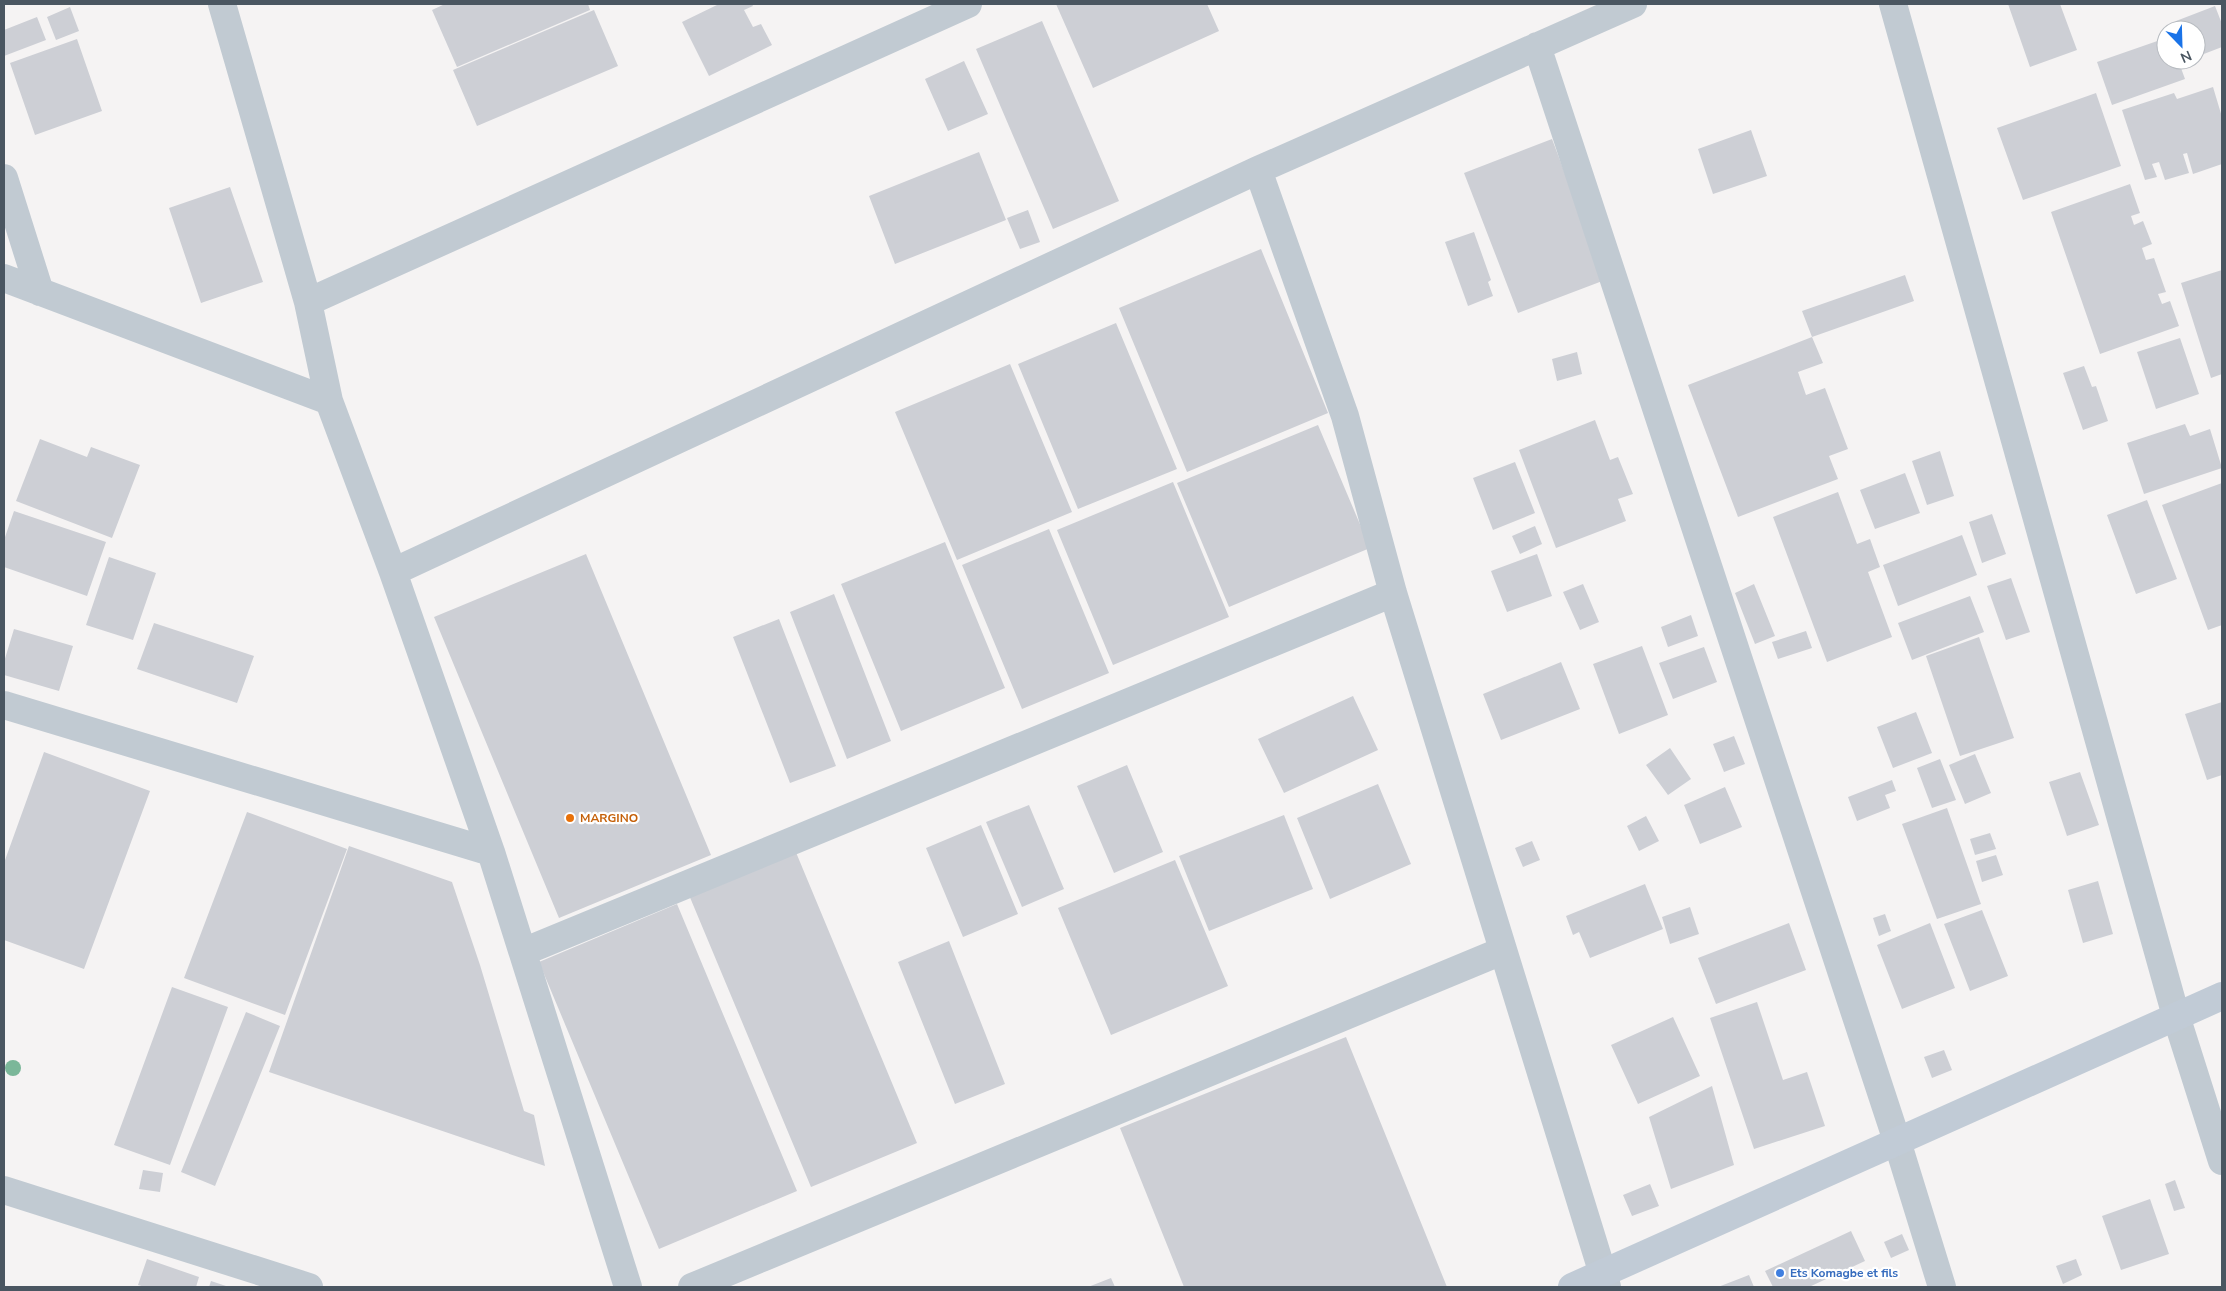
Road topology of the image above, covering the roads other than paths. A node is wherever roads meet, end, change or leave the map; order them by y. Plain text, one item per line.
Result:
1 (222, 4) edge
2 (968, 4) edge
3 (1633, 4) edge
4 (1894, 4) edge
5 (1537, 46) junction
6 (1258, 170) junction
7 (4, 178) edge
8 (4, 278) edge
9 (40, 292) junction
10 (308, 302) junction
11 (329, 401) junction
12 (393, 572) junction
13 (1393, 593) junction
14 (4, 705) edge
15 (491, 852) junction
16 (1502, 951) junction
17 (523, 952) junction
18 (2222, 996) edge
19 (2176, 1016) junction
20 (1897, 1141) junction
21 (2222, 1161) edge
22 (4, 1190) edge
23 (1605, 1280) edge
24 (309, 1287) edge
25 (628, 1287) edge
26 (692, 1287) edge
27 (1572, 1287) edge
28 (1942, 1287) edge

1 - 10 street
2 - 10 street
3 - 5 street
4 - 19 street
5 - 6 street
5 - 20 street
6 - 12 street
6 - 13 street
7 - 9 street
8 - 9 street
9 - 11 street
10 - 11 street
11 - 12 street
12 - 15 street
13 - 16 street
13 - 17 street
14 - 15 street
15 - 17 street
16 - 23 street
16 - 26 street
17 - 25 street
18 - 19 street
19 - 20 street
19 - 21 street
20 - 23 street
20 - 28 street
22 - 24 street
23 - 27 street

